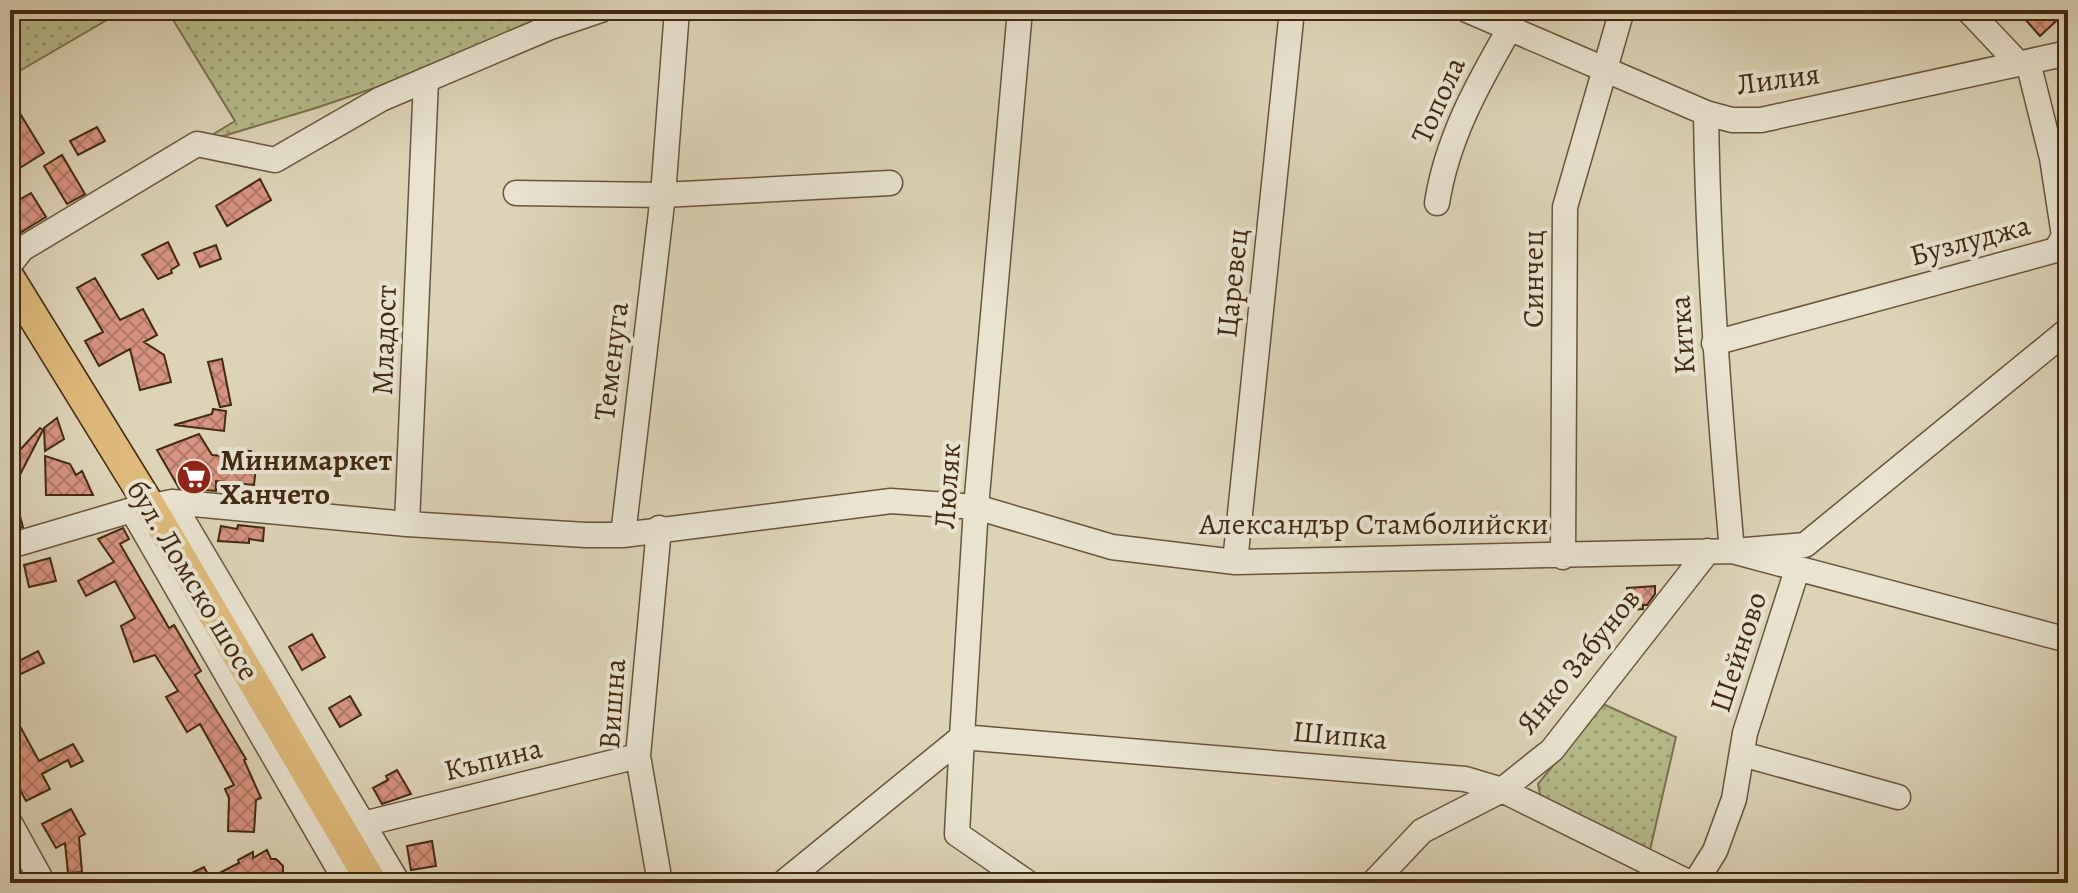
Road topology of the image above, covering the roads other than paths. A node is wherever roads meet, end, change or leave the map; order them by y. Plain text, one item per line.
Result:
1 (601, 10) edge
2 (677, 10) edge
3 (1020, 10) edge
4 (1292, 10) edge
5 (1467, 10) edge
6 (1622, 10) edge
7 (1968, 10) edge
8 (1510, 28) junction
9 (2068, 53) edge
10 (2024, 63) junction
11 (1606, 71) junction
12 (426, 80) junction
13 (1706, 113) junction
14 (890, 183) dead end
15 (516, 193) dead end
16 (663, 195) junction
17 (1437, 203) dead end
18 (10, 264) edge
19 (10, 279) edge
20 (2068, 330) edge
21 (1714, 343) junction
22 (151, 506) junction
23 (976, 507) junction
24 (407, 524) junction
25 (659, 528) junction
26 (623, 535) junction
27 (10, 546) edge
28 (1720, 551) junction
29 (1563, 557) junction
30 (1235, 562) junction
31 (1797, 570) junction
32 (2068, 640) edge
33 (962, 737) junction
34 (1742, 754) junction
35 (638, 756) junction
36 (1502, 790) junction
37 (1898, 797) dead end
38 (10, 823) edge
39 (363, 824) junction
40 (43, 883) edge
41 (347, 883) edge
42 (372, 883) edge
43 (398, 883) edge
44 (660, 883) edge
45 (783, 883) edge
46 (1028, 883) edge
47 (1373, 883) edge
48 (1692, 883) edge

1 - 12 street
2 - 16 street, Теменуга
3 - 23 street, Люляк
4 - 30 street, Царевец
5 - 8 street, Лилия
6 - 11 street, Синчец
7 - 10 street
8 - 11 street, Лилия
8 - 17 street, Топола
9 - 10 street, Лилия
10 - 13 street, Лилия
10 - 21 street, Бузлуджа
11 - 13 street, Лилия
11 - 29 street, Синчец
12 - 18 street
12 - 24 street, Младост
13 - 21 street, Китка
14 - 16 street
15 - 16 street
16 - 26 street, Теменуга
19 - 22 main road, бул. Ломско шосе
20 - 28 street
21 - 28 street, Китка
22 - 24 street, Александър Стамболийски
22 - 27 street
22 - 39 street
22 - 41 street
22 - 42 main road, бул. Ломско шосе
23 - 25 street, Александър Стамболийски
23 - 30 street, Александър Стамболийски
23 - 33 street, Люляк
24 - 26 street, Александър Стамболийски
25 - 26 street, Александър Стамболийски
25 - 35 street, Вишна
28 - 29 street, Александър Стамболийски
28 - 31 street, Александър Стамболийски
28 - 36 street, Янко Забунов
29 - 30 street, Александър Стамболийски
31 - 32 street, Александър Стамболийски
31 - 34 street, Шейново
33 - 36 street, Шипка
33 - 45 street
33 - 46 street, Люляк
34 - 37 street
34 - 48 street, Шейново
35 - 39 street, Къпина
35 - 44 street, Вишна
36 - 47 street, Янко Забунов
36 - 48 street, Шипка
38 - 40 street
39 - 43 street

